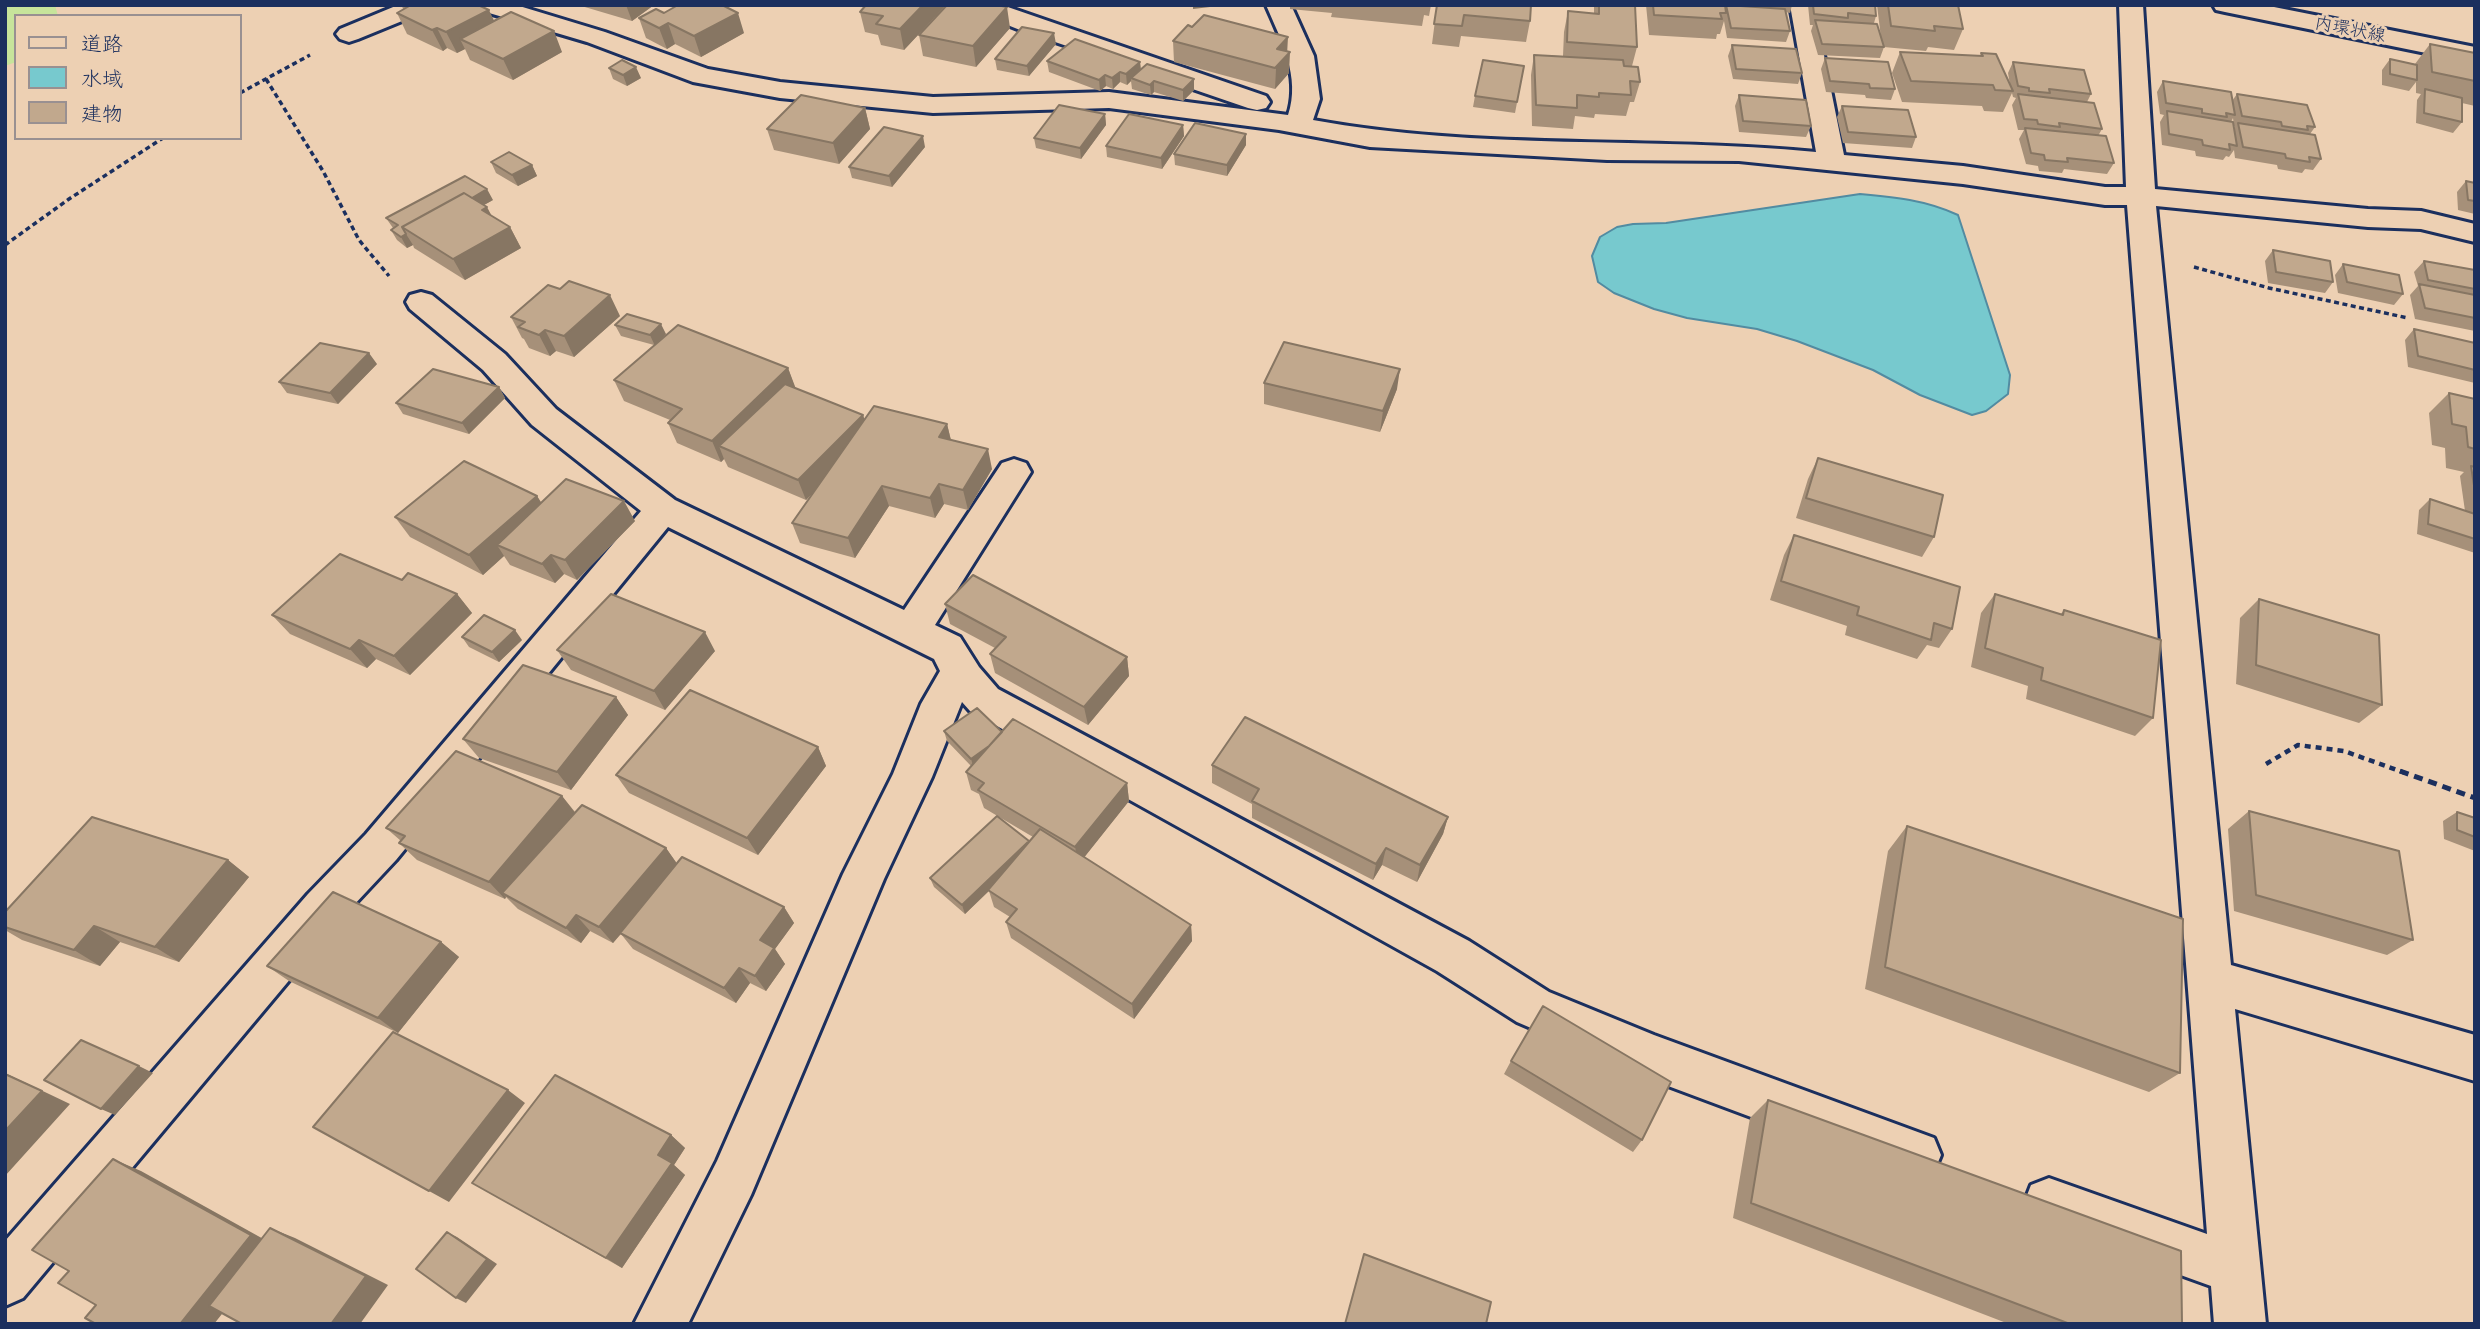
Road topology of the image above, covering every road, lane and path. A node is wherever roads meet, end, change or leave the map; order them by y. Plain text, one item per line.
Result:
1 (420, 5) edge
2 (488, 5) edge
3 (979, 5) edge
4 (1278, 5) edge
5 (1802, 5) edge
6 (2131, 5) edge
7 (2225, 5) edge
8 (2320, 5) edge
9 (349, 34) joint
10 (2475, 35) edge
11 (2475, 55) edge
12 (265, 79) junction
13 (242, 92) edge
14 (1289, 123) junction
15 (160, 140) edge
16 (1832, 163) junction
17 (2141, 196) junction
18 (2475, 233) edge
19 (5, 245) edge
20 (2146, 253) junction
21 (421, 302) joint
22 (2408, 318) dead end
23 (1014, 472) dead end
24 (663, 509) junction
25 (911, 630) junction
26 (961, 670) junction
27 (2266, 764) dead end
28 (2475, 797) edge
29 (2210, 980) junction
30 (2475, 1058) edge
31 (1950, 1167) edge
32 (2015, 1191) edge
33 (2235, 1269) junction
34 (5, 1280) edge
35 (660, 1324) edge
36 (2240, 1324) edge

1 - 9 street
2 - 14 street
3 - 14 street
4 - 14 street
5 - 16 street
6 - 17 street
7 - 11 street, 内環状線
8 - 10 street, 内環状線
9 - 12 path
12 - 13 path
12 - 21 path
14 - 16 street
15 - 19 path
16 - 17 street
17 - 18 street
17 - 20 street
20 - 22 path
20 - 29 street
21 - 24 street
23 - 25 street
24 - 25 street
24 - 34 street
25 - 26 street
26 - 31 street
26 - 35 street
27 - 28 path
29 - 30 street
29 - 33 street
32 - 33 street
33 - 36 street

